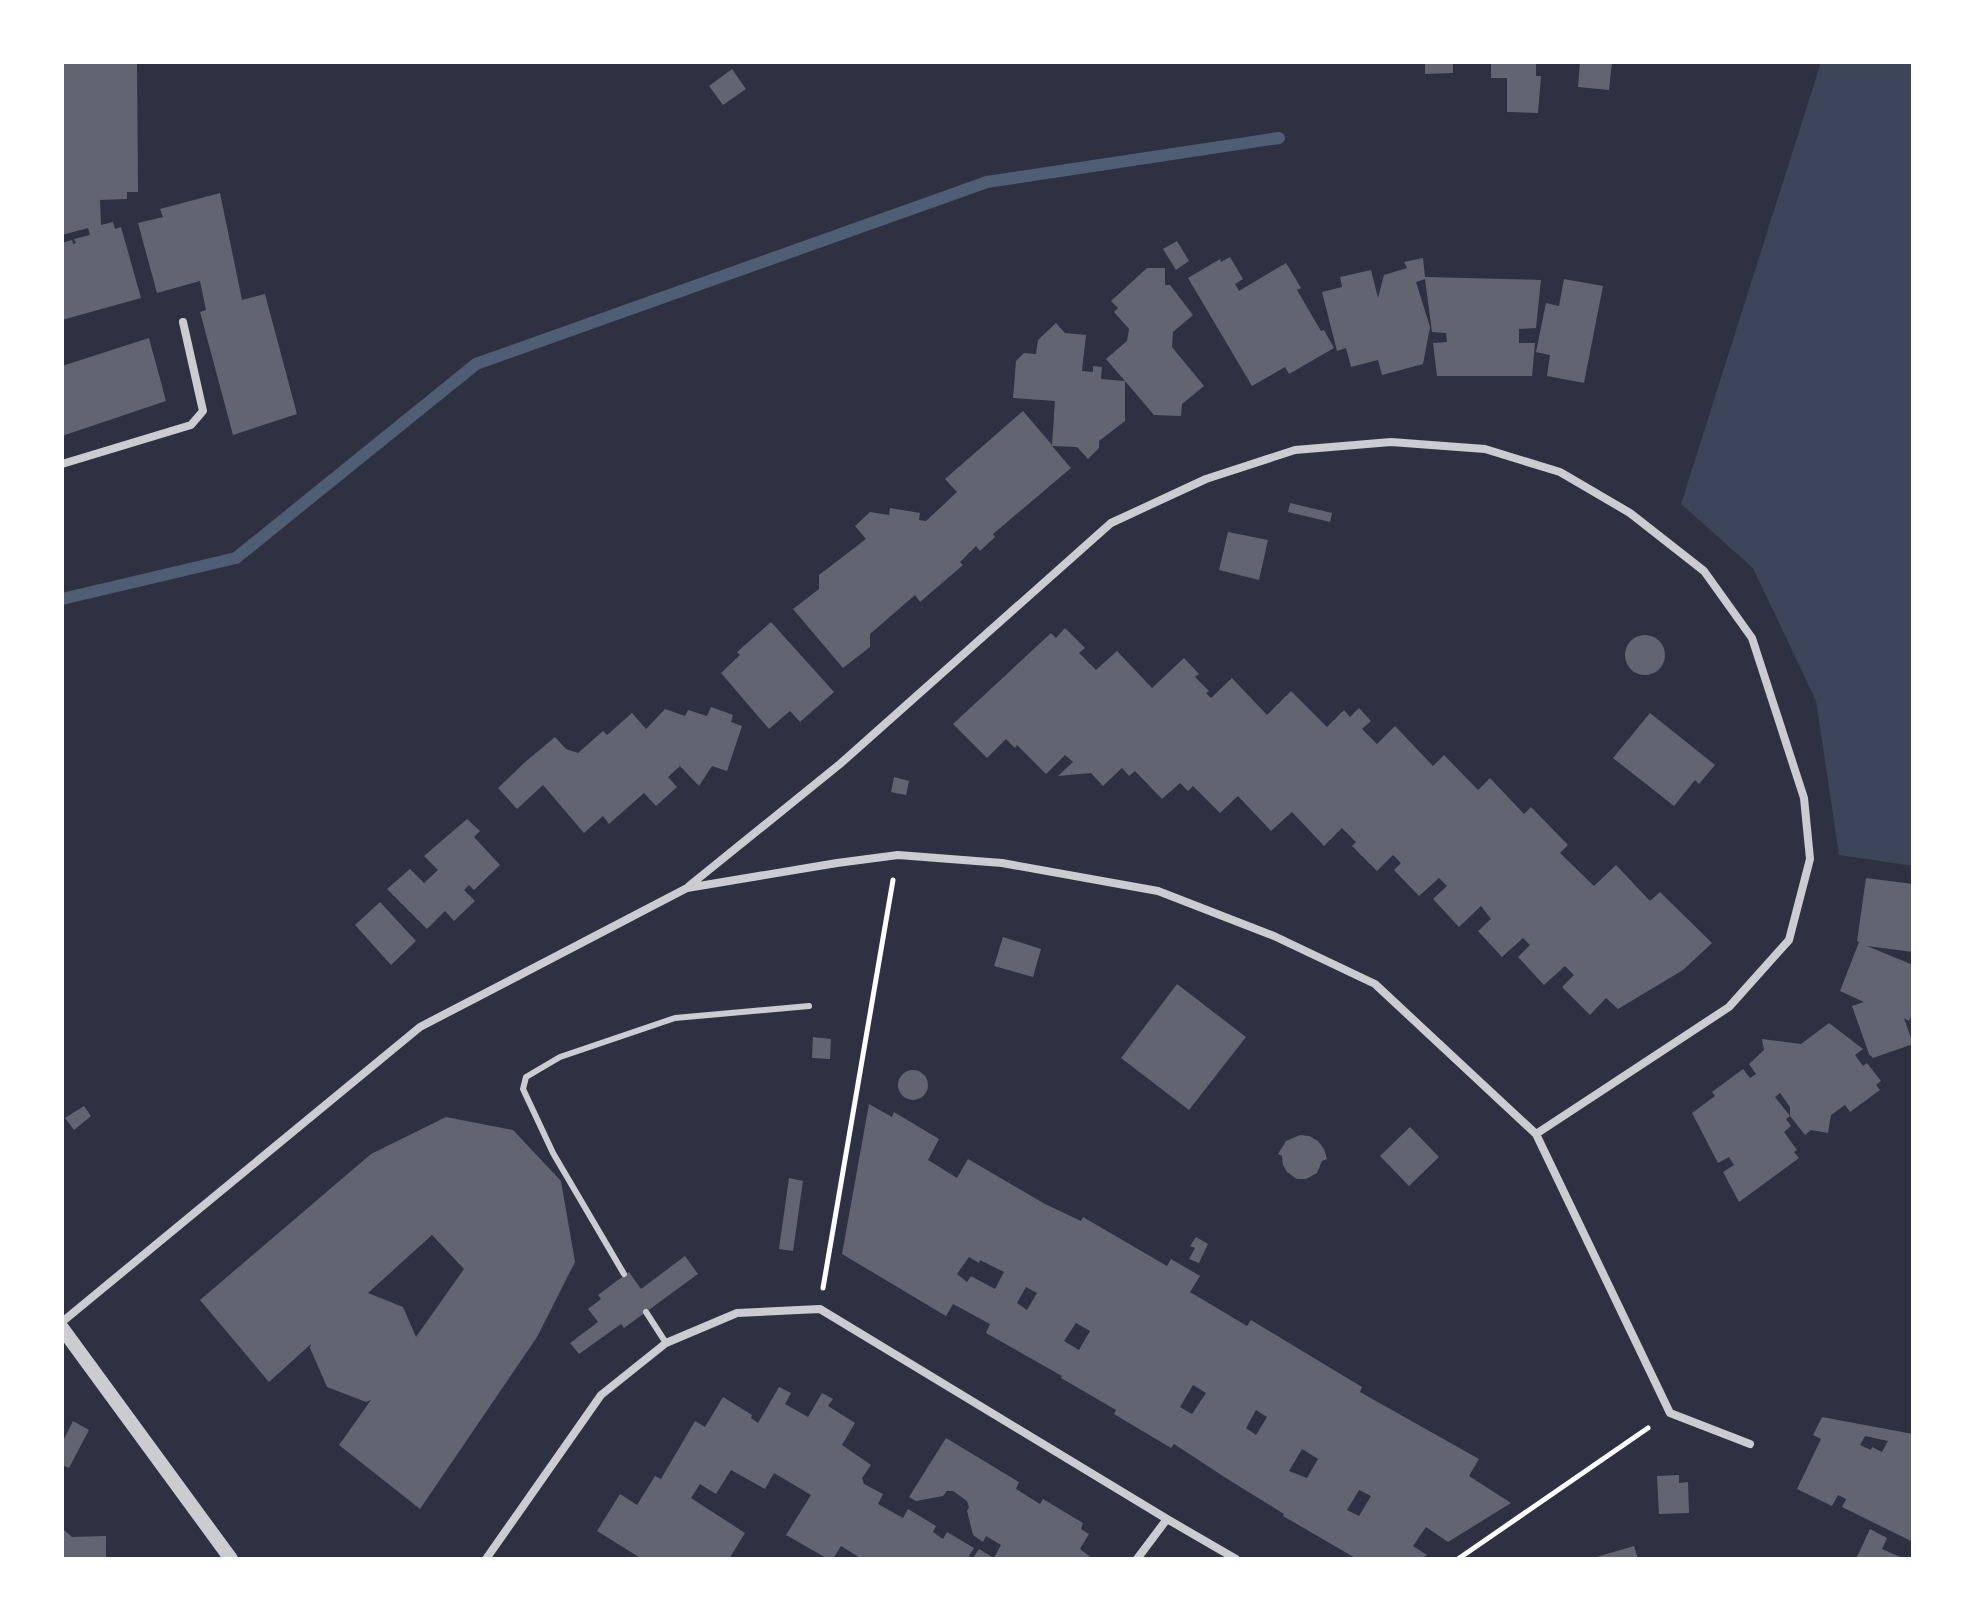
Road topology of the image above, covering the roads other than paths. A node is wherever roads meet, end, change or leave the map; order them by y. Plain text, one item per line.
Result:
1 (183, 322) dead end
2 (62, 464) edge
3 (687, 888) junction
4 (809, 1006) dead end
5 (1536, 1134) junction
6 (624, 1274) dead end
7 (646, 1312) dead end
8 (62, 1322) edge
9 (62, 1328) edge
10 (666, 1343) junction
11 (1750, 1444) dead end
12 (1167, 1519) junction
13 (227, 1558) edge
14 (486, 1559) edge
15 (1137, 1559) edge
16 (1236, 1559) edge

1 - 2 street
3 - 5 street
3 - 5 street
3 - 8 street
4 - 6 lane
5 - 11 street
7 - 10 lane
9 - 13 street
10 - 12 street
10 - 14 street
12 - 15 street
12 - 16 street

